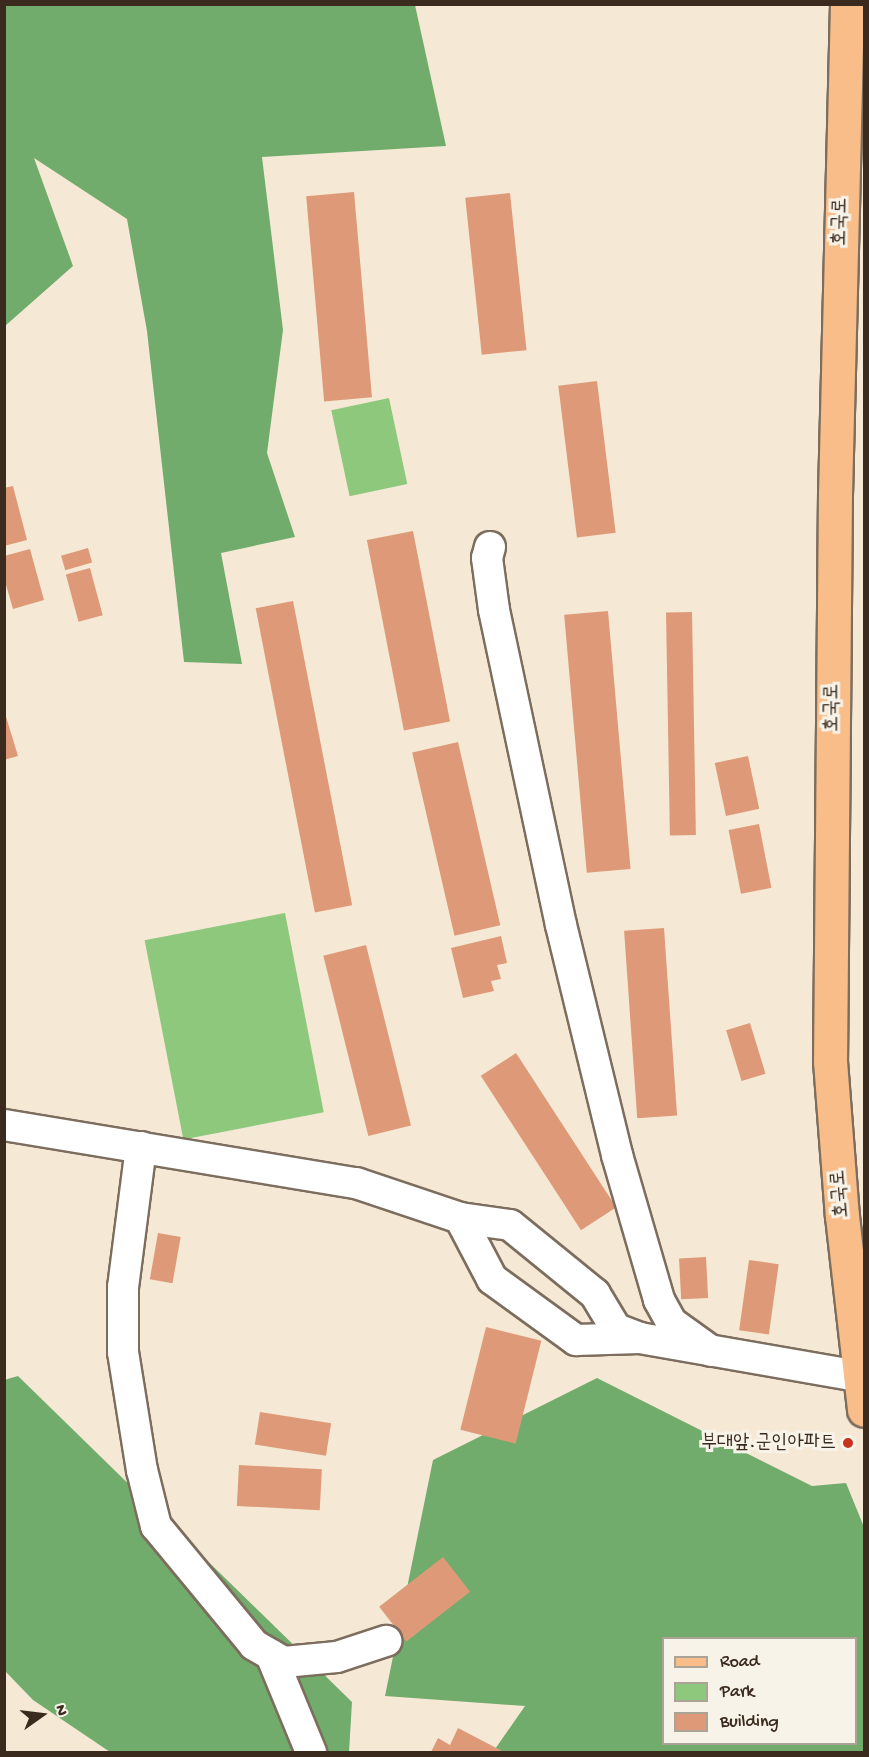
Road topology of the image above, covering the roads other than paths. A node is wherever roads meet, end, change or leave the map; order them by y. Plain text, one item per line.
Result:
1 (847, 4) edge
2 (490, 547) dead end
3 (4, 1125) edge
4 (141, 1147) junction
5 (460, 1218) junction
6 (640, 1338) junction
7 (711, 1351) junction
8 (862, 1377) edge
9 (864, 1410) edge
10 (386, 1641) dead end
11 (271, 1655) junction
12 (311, 1752) edge

1 - 8 main road, 호국로
2 - 7 lane
3 - 4 lane
4 - 5 lane
4 - 11 lane
5 - 6 lane
5 - 6 lane
6 - 7 lane
7 - 8 lane
8 - 9 main road, 호국로
10 - 11 lane
11 - 12 lane

